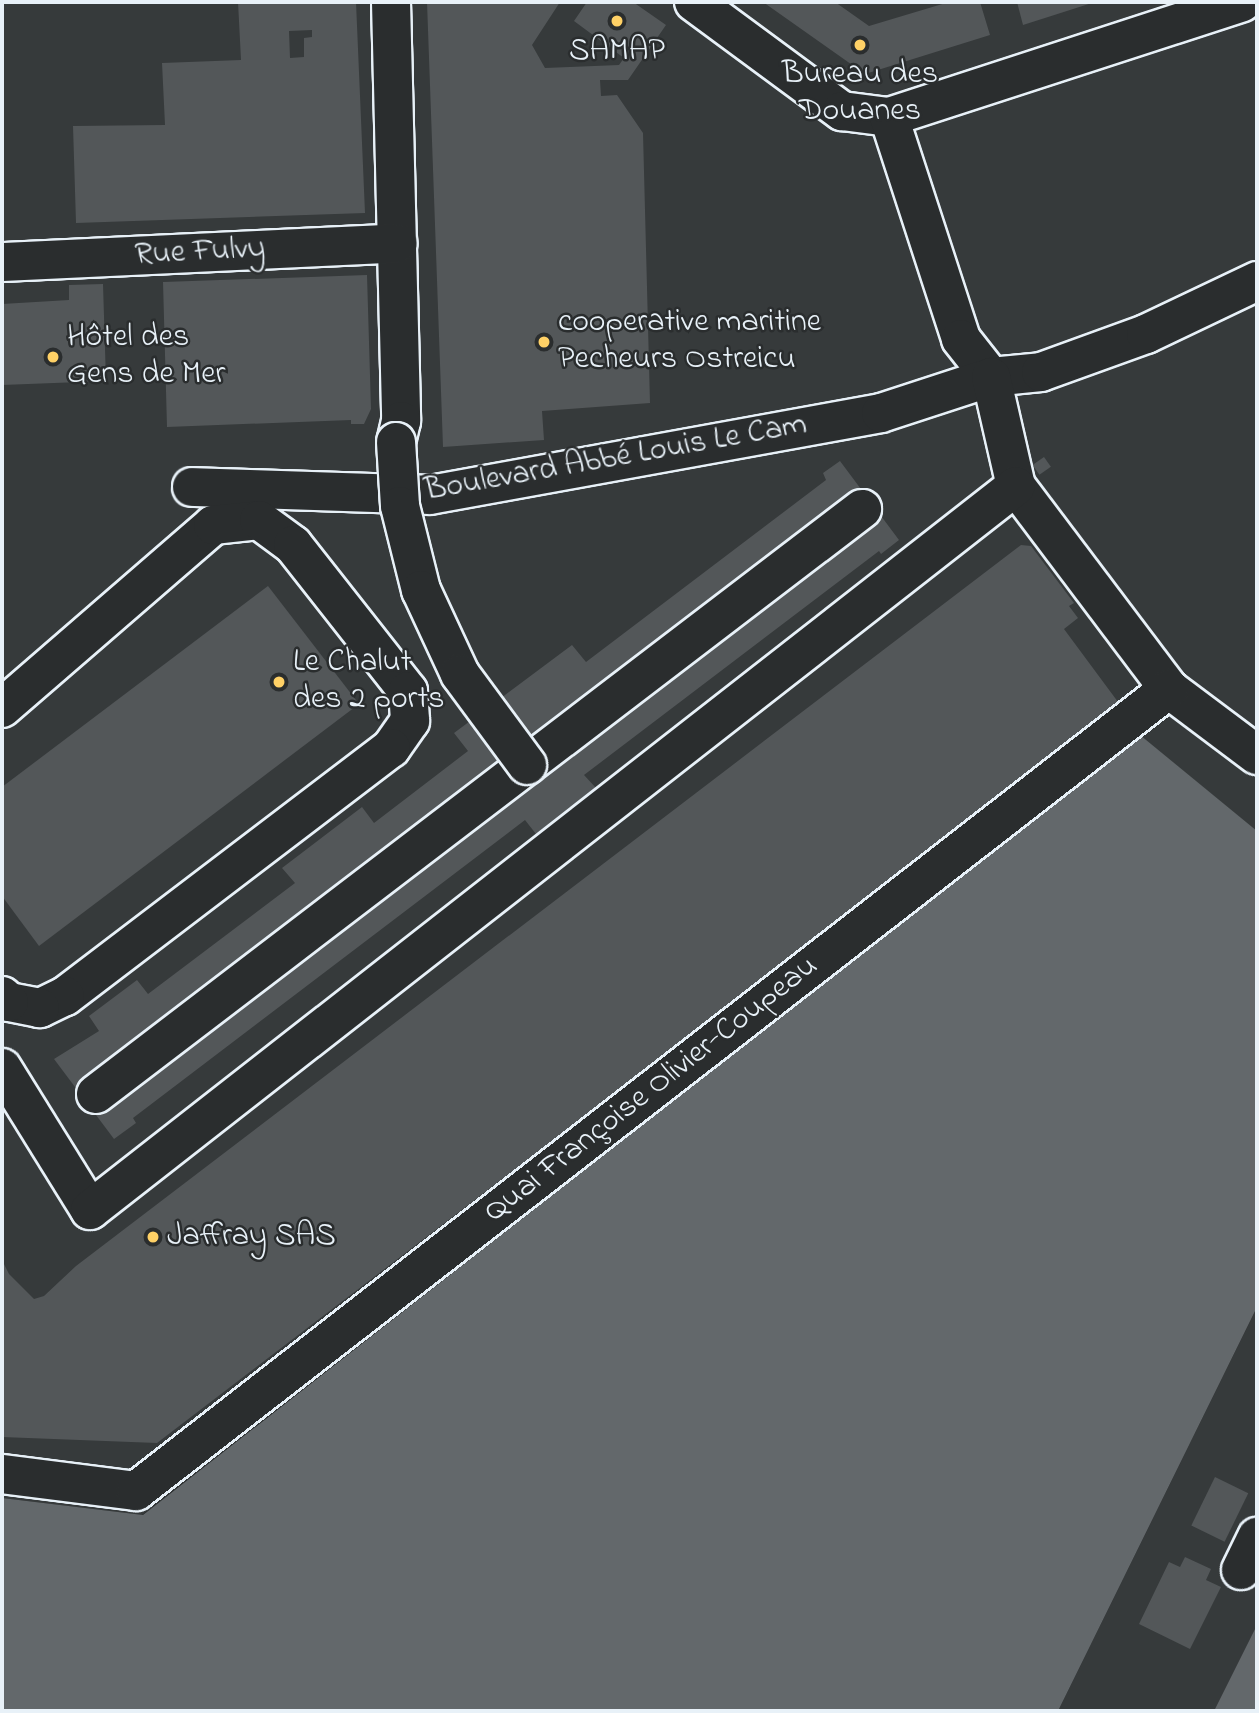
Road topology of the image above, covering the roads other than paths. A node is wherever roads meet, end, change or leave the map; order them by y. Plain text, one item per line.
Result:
1 (391, 2) edge
2 (694, 2) edge
3 (1242, 2) edge
4 (894, 134) junction
5 (398, 243) junction
6 (2, 262) edge
7 (1257, 281) edge
8 (991, 377) junction
9 (1016, 486) junction
10 (192, 487) dead end
11 (862, 509) dead end
12 (1169, 689) junction
13 (2, 708) edge
14 (1257, 755) edge
15 (527, 765) junction
16 (4, 1010) edge
17 (2, 1068) edge
18 (96, 1094) dead end
19 (2, 1475) edge

1 - 5 street
2 - 4 street
3 - 4 street
4 - 8 street
5 - 6 street, Rue Fulvy
5 - 15 street, bridge
7 - 8 street, Boulevard Abbé Louis Le Cam
8 - 9 street
8 - 10 street, Boulevard Abbé Louis Le Cam
9 - 12 street
9 - 17 street
11 - 15 street
12 - 14 street
12 - 19 street, Quai Françoise Olivier-Coupeau
13 - 16 street
15 - 18 street

